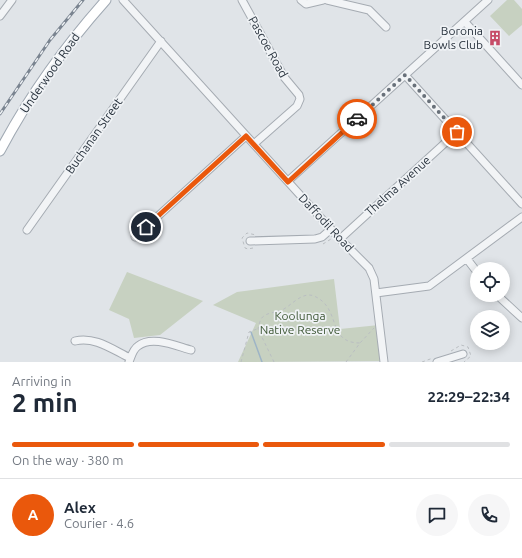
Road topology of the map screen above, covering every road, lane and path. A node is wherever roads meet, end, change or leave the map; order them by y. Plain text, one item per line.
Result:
1 (12, 0) edge
2 (106, 0) edge
3 (123, 0) edge
4 (242, 0) edge
5 (301, 0) edge
6 (323, 0) edge
7 (327, 0) edge
8 (488, 0) edge
9 (0, 16) edge
10 (464, 22) junction
11 (386, 27) dead end
12 (161, 41) junction
13 (405, 75) junction
14 (522, 85) edge
15 (457, 132) junction
16 (246, 136) junction
17 (254, 144) junction
18 (0, 151) edge
19 (288, 182) junction
20 (522, 204) edge
21 (522, 217) edge
22 (331, 229) junction
23 (27, 230) dead end
24 (135, 237) dead end
25 (340, 239) junction
26 (250, 241) dead end
27 (467, 260) junction
28 (470, 264) edge
29 (376, 292) junction
30 (505, 302) edge
31 (522, 318) edge
32 (374, 328) dead end
33 (258, 329) junction
34 (75, 341) dead end
35 (360, 342) junction
36 (191, 350) dead end
37 (462, 354) dead end
38 (130, 360) edge
39 (241, 362) edge
40 (274, 362) edge
41 (346, 362) edge
42 (384, 362) edge
43 (437, 362) edge

1 - 9 street
2 - 18 main road, Underwood Road
3 - 12 street, Daffodil Road
4 - 17 street, Pascoe Road
5 - 6 street
7 - 11 street
8 - 10 street
10 - 13 street
10 - 14 street
12 - 16 street, Daffodil Road
12 - 23 street, Buchanan Street
13 - 15 street
13 - 19 street
15 - 20 street
15 - 25 street, Thelma Avenue
16 - 17 street, Daffodil Road
16 - 24 street
17 - 19 street, Daffodil Road
19 - 22 street, Daffodil Road
21 - 27 street
22 - 25 street, Daffodil Road
22 - 26 street
25 - 29 street, Daffodil Road
27 - 28 street
27 - 29 street
29 - 42 street, Daffodil Road
30 - 31 street
32 - 35 path
33 - 35 path
33 - 39 path
33 - 40 path
34 - 38 street
35 - 41 path
36 - 38 street
37 - 43 street

